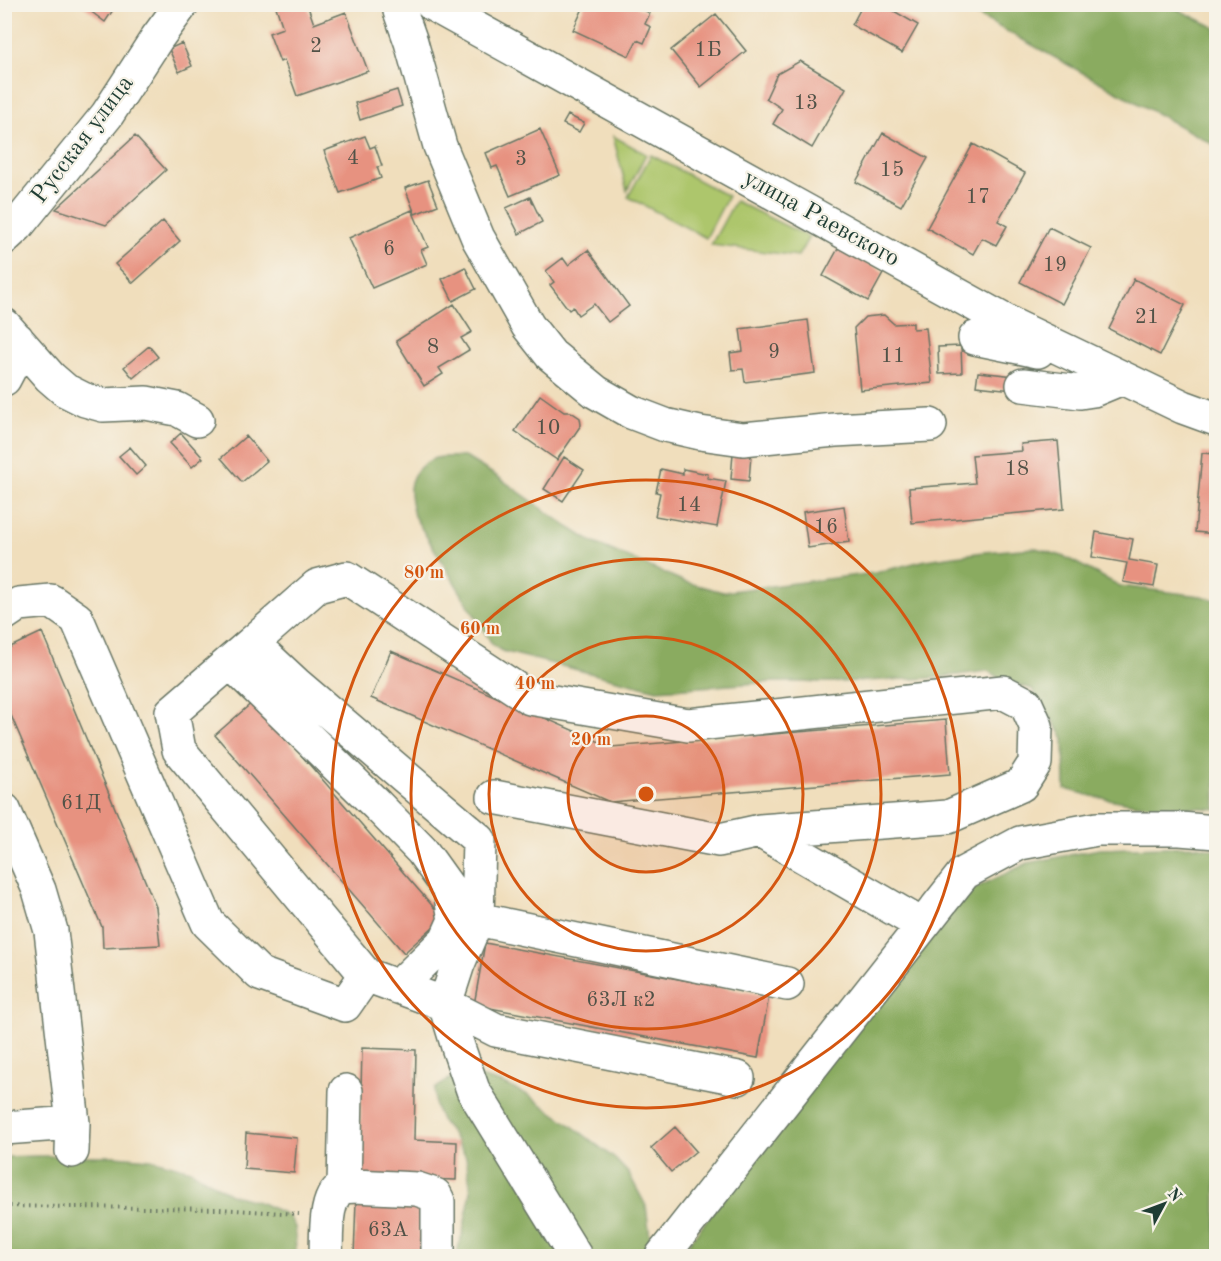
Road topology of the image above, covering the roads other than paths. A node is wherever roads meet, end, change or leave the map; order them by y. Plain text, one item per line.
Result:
1 (182, 4) edge
2 (400, 4) edge
3 (432, 4) edge
4 (4, 238) edge
5 (11, 332) edge
6 (975, 338) dead end
7 (1051, 344) junction
8 (1122, 378) junction
9 (4, 379) edge
10 (1023, 385) dead end
11 (1216, 419) edge
12 (197, 420) dead end
13 (930, 425) dead end
14 (4, 614) edge
15 (241, 653) junction
16 (494, 797) dead end
17 (4, 810) edge
18 (760, 831) junction
19 (1216, 832) edge
20 (477, 919) junction
21 (922, 925) junction
22 (366, 975) junction
23 (788, 984) dead end
24 (398, 987) junction
25 (445, 1004) junction
26 (738, 1078) dead end
27 (346, 1091) dead end
28 (4, 1128) edge
29 (336, 1197) junction
30 (326, 1257) edge
31 (438, 1257) edge
32 (575, 1257) edge
33 (662, 1257) edge

1 - 4 street, Русская улица
2 - 13 street
3 - 7 street, улица Раевского
5 - 9 street
5 - 12 street
6 - 7 street
7 - 8 street, улица Раевского
8 - 10 street
8 - 11 street, улица Раевского
14 - 22 street
15 - 18 street
15 - 20 street
15 - 22 street
15 - 24 street
16 - 18 street
17 - 28 street
18 - 21 street
19 - 21 street
20 - 23 street
20 - 25 street
21 - 33 street
22 - 24 street
24 - 25 street
25 - 26 street
25 - 32 street
27 - 29 street
29 - 30 street
29 - 31 street

